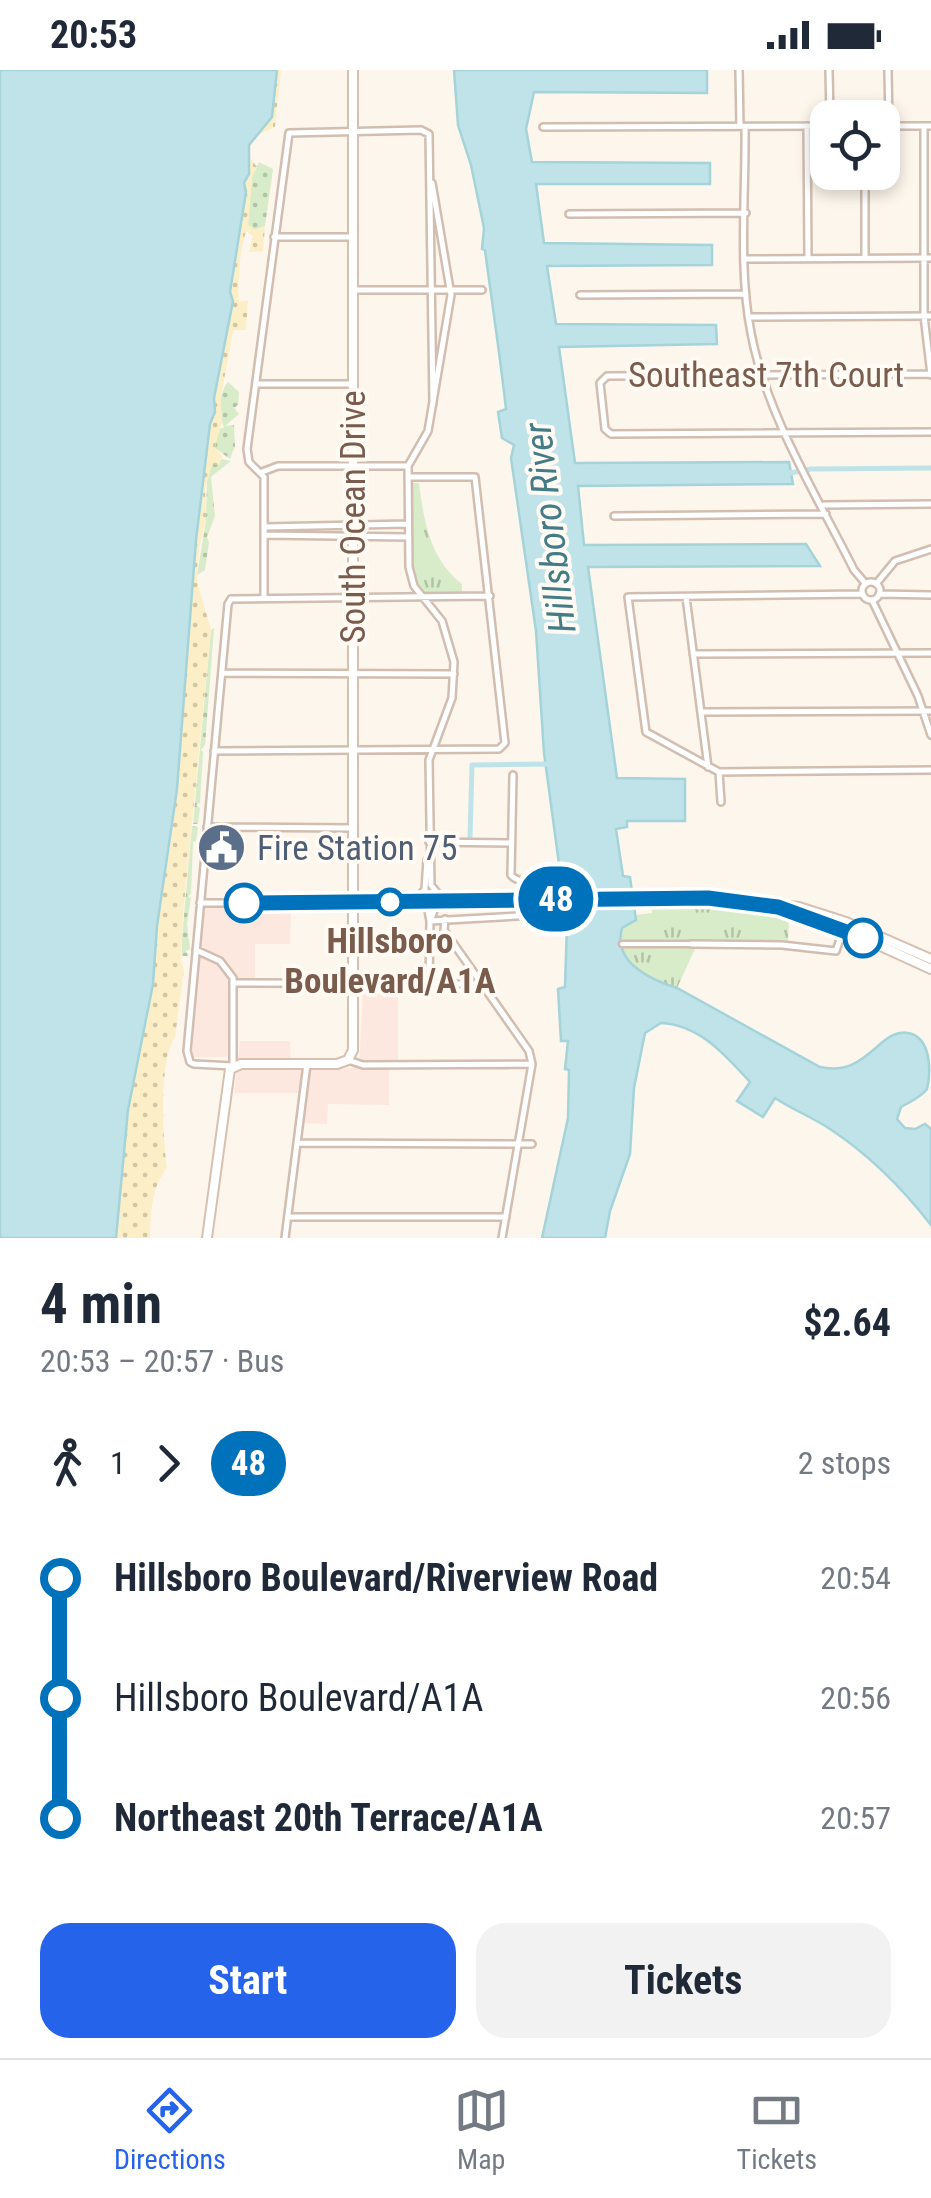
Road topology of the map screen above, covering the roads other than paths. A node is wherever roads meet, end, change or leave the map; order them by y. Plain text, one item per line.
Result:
1 (352, 70) edge
2 (739, 70) edge
3 (829, 70) edge
4 (888, 70) edge
5 (830, 100) edge
6 (887, 100) edge
7 (743, 126) junction
8 (807, 126) joint
9 (900, 126) edge
10 (927, 126) edge
11 (544, 128) dead end
12 (351, 132) junction
13 (431, 180) junction
14 (865, 190) edge
15 (746, 213) junction
16 (568, 214) dead end
17 (274, 237) junction
18 (351, 237) junction
19 (808, 258) junction
20 (866, 258) junction
21 (927, 258) edge
22 (746, 259) junction
23 (352, 290) junction
24 (430, 290) junction
25 (451, 290) junction
26 (482, 290) dead end
27 (746, 294) junction
28 (580, 295) dead end
29 (927, 316) edge
30 (748, 317) junction
31 (931, 374) edge
32 (761, 375) junction
33 (256, 384) junction
34 (352, 384) junction
35 (433, 404) junction
36 (931, 432) edge
37 (784, 433) junction
38 (353, 466) junction
39 (408, 466) junction
40 (262, 472) junction
41 (408, 477) junction
42 (931, 504) edge
43 (822, 505) junction
44 (826, 514) junction
45 (614, 516) dead end
46 (408, 524) junction
47 (353, 526) junction
48 (264, 531) junction
49 (353, 536) junction
50 (408, 538) junction
51 (931, 549) edge
52 (865, 584) junction
53 (876, 584) junction
54 (862, 594) junction
55 (879, 594) junction
56 (931, 595) edge
57 (264, 596) junction
58 (352, 596) junction
59 (422, 596) junction
60 (490, 596) junction
61 (686, 596) junction
62 (872, 600) junction
63 (896, 653) junction
64 (931, 653) edge
65 (693, 654) junction
66 (222, 673) junction
67 (353, 674) junction
68 (454, 674) junction
69 (928, 710) edge
70 (701, 712) junction
71 (931, 735) edge
72 (214, 750) junction
73 (431, 750) junction
74 (353, 751) junction
75 (708, 768) junction
76 (931, 770) edge
77 (718, 772) junction
78 (513, 775) dead end
79 (721, 802) dead end
80 (207, 827) junction
81 (353, 828) junction
82 (429, 842) junction
83 (512, 842) junction
84 (442, 900) junction
85 (421, 901) junction
86 (354, 902) junction
87 (200, 903) junction
88 (445, 919) junction
89 (430, 922) junction
90 (844, 926) junction
91 (622, 944) dead end
92 (692, 944) joint
93 (196, 950) junction
94 (930, 961) edge
95 (235, 984) junction
96 (354, 984) junction
97 (429, 984) junction
98 (482, 984) junction
99 (348, 1060) junction
100 (306, 1064) junction
101 (532, 1064) junction
102 (233, 1066) junction
103 (297, 1143) junction
104 (519, 1144) junction
105 (532, 1144) dead end
106 (506, 1217) junction
107 (288, 1218) junction
108 (207, 1238) edge
109 (285, 1238) edge
110 (502, 1238) edge

1 - 12 main road, South Ocean Drive
2 - 7 street
3 - 5 street
4 - 6 street
7 - 8 street
7 - 11 street
7 - 15 street
8 - 19 street
9 - 10 street
10 - 21 street
12 - 13 street
12 - 17 street
12 - 18 main road, South Ocean Drive
13 - 24 street
13 - 25 street
14 - 20 street
15 - 16 street
15 - 22 street
17 - 18 street
17 - 33 street
18 - 23 main road, South Ocean Drive
19 - 20 street
19 - 22 street
20 - 21 street
21 - 29 street
22 - 27 street
23 - 24 street
23 - 34 main road, South Ocean Drive
24 - 25 street
24 - 35 street
25 - 26 street
25 - 35 street
27 - 28 street
27 - 30 street
29 - 30 street
29 - 31 street
30 - 32 street
31 - 32 street, Southeast 7th Court
32 - 37 street
32 - 37 street, Southeast 7th Court
33 - 34 street
33 - 40 street
34 - 38 main road, South Ocean Drive
35 - 39 street
36 - 37 street
37 - 43 street
38 - 39 street
38 - 40 street
38 - 47 main road, South Ocean Drive
39 - 41 street
40 - 48 street
41 - 46 street
41 - 60 street
42 - 43 street
43 - 44 street
44 - 45 street
44 - 52 street
46 - 47 street
46 - 50 street
47 - 48 street
47 - 49 main road, South Ocean Drive
48 - 49 street
48 - 57 street
49 - 50 street
49 - 58 main road, South Ocean Drive
50 - 59 street
51 - 53 street
52 - 53 street
52 - 54 street
53 - 55 street
54 - 61 street
54 - 62 street
55 - 56 street
55 - 62 street
57 - 58 street
57 - 66 street
58 - 59 street
58 - 67 main road, South Ocean Drive
59 - 60 street
59 - 68 street
60 - 73 street
61 - 65 street
61 - 75 street
62 - 63 street
63 - 64 street
63 - 65 street
63 - 69 street
65 - 70 street
66 - 67 street
66 - 72 street
67 - 68 street
67 - 74 main road, South Ocean Drive
68 - 73 street
69 - 70 street
69 - 71 street
70 - 75 street
72 - 74 street
72 - 80 street
73 - 74 street
73 - 82 street
74 - 81 main road, South Ocean Drive
75 - 77 street
76 - 77 street
77 - 79 street
78 - 83 street
80 - 81 street
80 - 87 street
81 - 86 main road, South Ocean Drive
82 - 83 street
82 - 84 street
82 - 85 street
83 - 88 street
84 - 85 main road
84 - 89 street
84 - 90 main road, bridge
85 - 86 main road
85 - 89 street
86 - 87 street
86 - 96 main road, South Ocean Drive
87 - 93 street
88 - 89 street
88 - 98 street
89 - 97 street
90 - 92 street
90 - 94 main road
90 - 94 main road
91 - 92 street
93 - 95 street
93 - 102 street
95 - 96 street
95 - 102 street
96 - 97 street
96 - 99 main road, South Ocean Drive
97 - 98 street
98 - 101 street
99 - 100 main road
99 - 101 street
100 - 102 main road
100 - 103 street
101 - 104 street
102 - 108 main road
103 - 104 street
103 - 107 street
104 - 105 street
104 - 106 street
106 - 107 street
106 - 110 street
107 - 109 street

